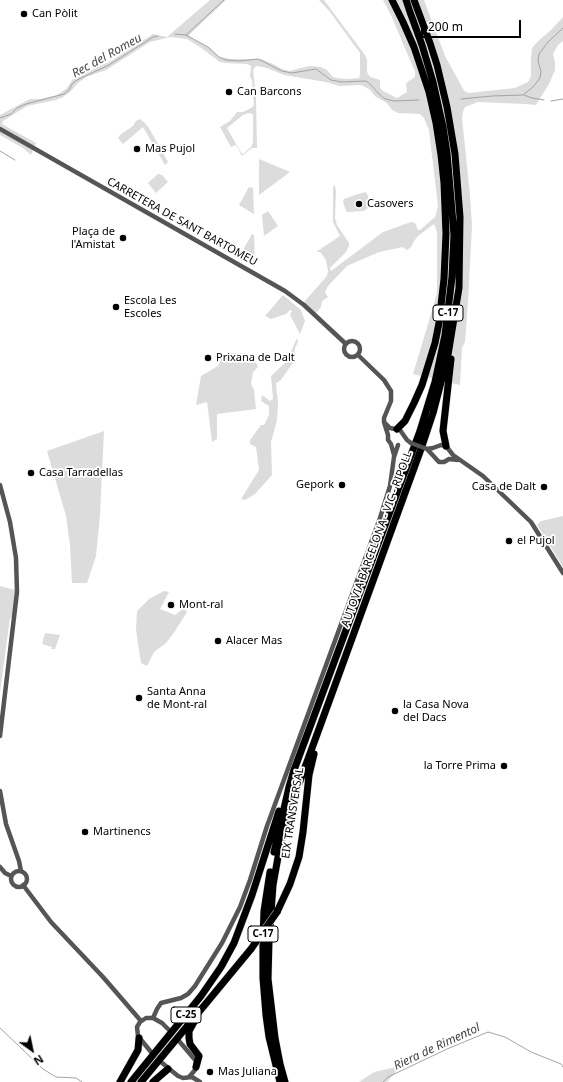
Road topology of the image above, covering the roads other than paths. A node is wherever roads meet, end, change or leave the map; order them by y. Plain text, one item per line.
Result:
1 (392, 0) edge
2 (401, 0) edge
3 (406, 0) edge
4 (414, 0) edge
5 (410, 12) junction
6 (0, 129) edge
7 (346, 344) junction
8 (358, 355) junction
9 (448, 355) junction
10 (384, 422) junction
11 (395, 429) junction
12 (388, 435) junction
13 (404, 436) junction
14 (411, 443) junction
15 (391, 444) junction
16 (400, 444) junction
17 (436, 447) junction
18 (448, 448) junction
19 (427, 449) junction
20 (434, 454) junction
21 (394, 457) junction
22 (449, 459) junction
23 (461, 461) junction
24 (0, 485) edge
25 (563, 572) edge
26 (0, 736) edge
27 (316, 736) junction
28 (289, 787) junction
29 (0, 792) edge
30 (0, 867) edge
31 (21, 871) junction
32 (11, 876) junction
33 (23, 885) junction
34 (209, 998) junction
35 (153, 1018) junction
36 (141, 1021) junction
37 (169, 1030) dead end
38 (139, 1038) junction
39 (179, 1041) dead end
40 (151, 1052) dead end
41 (161, 1062) dead end
42 (168, 1069) junction
43 (196, 1069) junction
44 (189, 1077) junction
45 (200, 1081) edge
46 (120, 1082) edge
47 (131, 1082) edge
48 (141, 1082) edge
49 (153, 1082) edge
50 (280, 1082) edge
51 (285, 1082) edge

1 - 11 highway
2 - 5 highway
3 - 5 highway, AUTOVIA BARCELONA - VIC - RIPOLL / C-17
4 - 9 highway, AUTOVIA BARCELONA - VIC - RIPOLL / C-17
5 - 28 highway, AUTOVIA BARCELONA - VIC - RIPOLL / C-17
6 - 7 street, CARRETERA DE SANT BARTOMEU
7 - 8 street
7 - 8 street
8 - 10 street
9 - 18 highway
9 - 27 highway, AUTOVIA BARCELONA - VIC - RIPOLL / C-17
10 - 11 street
10 - 12 street
11 - 12 street
11 - 13 street
12 - 15 street
13 - 14 street
13 - 16 street
14 - 16 street
14 - 19 street, bridge
15 - 16 street
15 - 21 street
16 - 21 street
17 - 18 street
17 - 19 street
17 - 20 street
18 - 22 street
18 - 23 street
19 - 20 street
20 - 22 street
21 - 35 street
22 - 23 street
23 - 25 street
24 - 26 street
27 - 34 highway, EIX TRANSVERSAL / C-25, bridge
27 - 51 highway, AUTOVIA BARCELONA - VIC - RIPOLL / C-17
28 - 47 highway, C-25
28 - 50 highway, AUTOVIA BARCELONA - VIC - RIPOLL / C-17
29 - 31 street
30 - 32 street
31 - 32 street
31 - 33 street
32 - 33 street
33 - 36 street
34 - 43 highway
34 - 48 highway, EIX TRANSVERSAL / C-25
35 - 36 street
35 - 37 street
36 - 38 street
38 - 40 street
38 - 46 highway
39 - 43 street
41 - 42 street
42 - 44 street
42 - 49 highway
43 - 44 street
43 - 45 street
44 - 45 street

